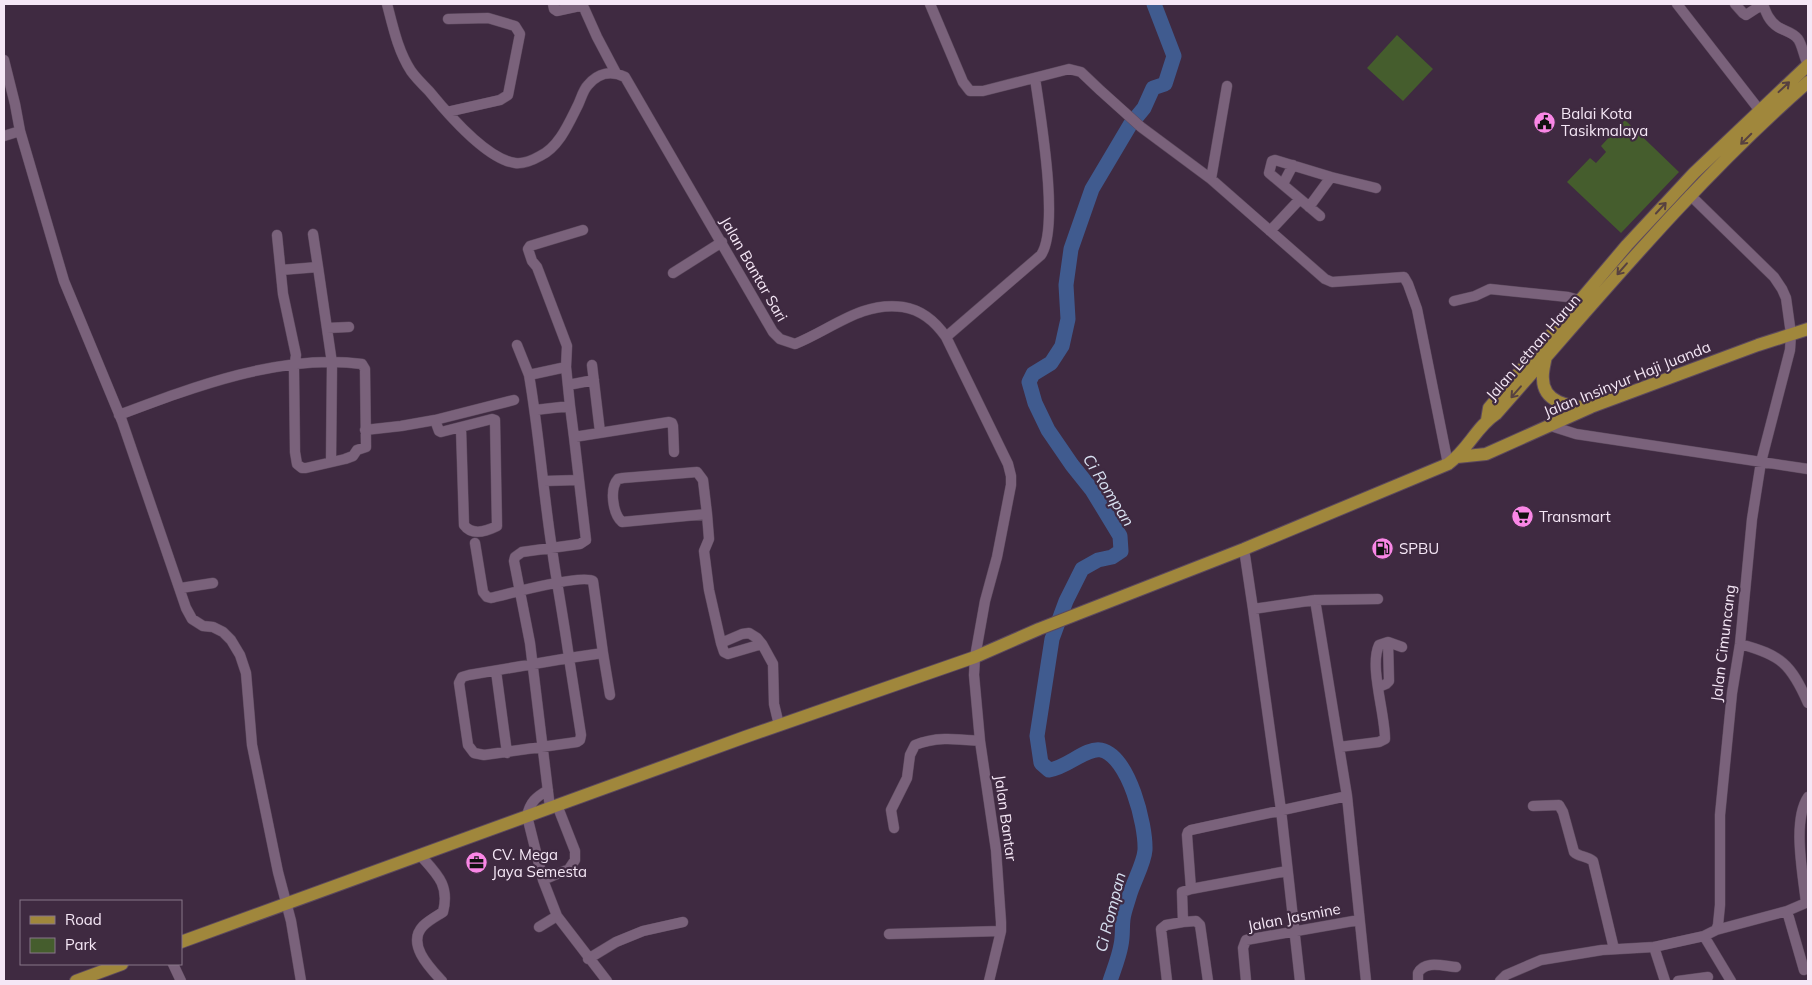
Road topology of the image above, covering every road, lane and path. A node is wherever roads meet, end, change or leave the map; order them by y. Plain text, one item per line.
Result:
1 (387, 4) edge
2 (553, 4) edge
3 (930, 4) edge
4 (1735, 4) edge
5 (1763, 4) edge
6 (1680, 5) edge
7 (448, 18) dead end
8 (4, 60) edge
9 (1808, 65) edge
10 (616, 73) junction
11 (1035, 78) junction
12 (1808, 82) edge
13 (1227, 86) dead end
14 (447, 112) junction
15 (1763, 114) junction
16 (20, 131) junction
17 (4, 136) edge
18 (1293, 165) junction
19 (1331, 177) junction
20 (1211, 180) junction
21 (1282, 184) junction
22 (1376, 188) dead end
23 (1690, 195) junction
24 (1300, 199) junction
25 (1310, 207) junction
26 (1320, 216) dead end
27 (583, 230) dead end
28 (1270, 231) junction
29 (313, 234) dead end
30 (277, 235) dead end
31 (722, 242) junction
32 (1631, 250) junction
33 (318, 267) junction
34 (281, 270) junction
35 (673, 273) dead end
36 (1579, 300) junction
37 (1454, 301) dead end
38 (349, 327) dead end
39 (327, 328) junction
40 (1808, 329) edge
41 (1791, 334) junction
42 (946, 337) junction
43 (517, 344) dead end
44 (1546, 356) junction
45 (332, 363) junction
46 (592, 364) dead end
47 (295, 365) junction
48 (566, 367) junction
49 (529, 375) junction
50 (594, 380) junction
51 (568, 385) junction
52 (514, 400) dead end
53 (570, 406) junction
54 (1591, 407) junction
55 (535, 410) junction
56 (119, 415) junction
57 (435, 420) junction
58 (1487, 420) junction
59 (1551, 426) junction
60 (461, 428) junction
61 (366, 430) junction
62 (600, 432) junction
63 (574, 437) junction
64 (674, 452) dead end
65 (1453, 461) junction
66 (332, 462) junction
67 (1761, 462) junction
68 (1808, 469) edge
69 (578, 480) junction
70 (544, 481) junction
71 (707, 514) junction
72 (475, 543) dead end
73 (552, 548) junction
74 (1244, 549) junction
75 (213, 582) dead end
76 (558, 583) junction
77 (181, 588) junction
78 (521, 591) junction
79 (1378, 599) dead end
80 (1315, 600) junction
81 (1253, 609) junction
82 (721, 643) junction
83 (762, 644) junction
84 (1740, 644) junction
85 (1402, 647) dead end
86 (603, 652) junction
87 (975, 657) junction
88 (569, 658) junction
89 (532, 664) junction
90 (496, 670) junction
91 (610, 695) dead end
92 (1808, 703) edge
93 (778, 725) junction
94 (980, 741) junction
95 (1339, 747) junction
96 (543, 748) junction
97 (508, 753) junction
98 (548, 790) junction
99 (1347, 796) junction
100 (1808, 797) edge
101 (554, 806) junction
102 (1533, 806) dead end
103 (1281, 810) junction
104 (527, 816) junction
105 (894, 828) dead end
106 (420, 855) junction
107 (1287, 871) junction
108 (543, 880) junction
109 (1191, 889) junction
110 (1807, 903) edge
111 (287, 904) junction
112 (1787, 911) junction
113 (558, 916) junction
114 (1359, 920) junction
115 (683, 922) dead end
116 (1182, 922) junction
117 (539, 927) dead end
118 (1716, 930) junction
119 (1001, 931) junction
120 (1294, 931) junction
121 (889, 934) dead end
122 (1704, 936) junction
123 (182, 942) edge
124 (1654, 947) junction
125 (1614, 949) junction
126 (588, 958) junction
127 (119, 965) edge
128 (173, 965) edge
129 (1456, 968) dead end
130 (1804, 970) dead end
131 (1708, 977) dead end
132 (76, 981) edge
133 (181, 981) edge
134 (301, 981) edge
135 (442, 981) edge
136 (607, 981) edge
137 (989, 981) edge
138 (1167, 981) edge
139 (1208, 981) edge
140 (1246, 981) edge
141 (1300, 981) edge
142 (1366, 981) edge
143 (1418, 981) edge
144 (1500, 981) edge
145 (1665, 981) edge
146 (1678, 981) edge
147 (1731, 981) edge

1 - 14 street
2 - 10 street, Jalan Bantar Sari
3 - 11 street
4 - 5 street
5 - 9 street
6 - 15 street
7 - 14 street
8 - 16 street
15 -> 9 main road
10 - 14 street
10 - 31 street, Jalan Bantar Sari
11 - 20 street
11 - 42 street
12 - 15 main road, Jalan Letnan Harun
13 - 20 street
15 -> 23 main road, Jalan Letnan Harun
32 -> 15 main road, Jalan Letnan Harun
16 - 17 street
16 - 56 street
18 - 19 street
18 - 21 street
18 - 21 street
19 - 22 street
19 - 25 street
20 - 28 street
21 - 24 street
23 - 32 main road, Jalan Letnan Harun
23 - 41 street, Jalan Cimuncang
24 - 25 street
24 - 28 street
25 - 26 street
27 - 48 street
28 - 65 street
29 - 33 street
30 - 34 street
31 - 35 street
31 - 42 street, Jalan Bantar Sari
32 - 36 main road, Jalan Letnan Harun
32 -> 44 main road, Jalan Letnan Harun
33 - 34 street
33 - 39 street
34 - 47 street
36 - 37 street
36 - 58 main road, Jalan Letnan Harun
38 - 39 street
39 - 45 street
40 - 41 main road, Jalan Insinyur Haji Juanda
41 - 54 main road, Jalan Insinyur Haji Juanda
41 - 67 street, Jalan Cimuncang
42 - 87 street, Jalan Bantar Sari
43 - 49 street
44 - 54 main road
44 -> 58 main road, Jalan Letnan Harun
45 - 47 street
45 - 61 street
45 - 66 street
46 - 50 street
47 - 56 street
47 - 66 street
48 - 49 street
48 - 51 street
49 - 55 street
50 - 51 street
50 - 62 street
51 - 53 street
52 - 57 street
53 - 55 street
53 - 63 street
54 - 59 main road, Jalan Insinyur Haji Juanda
55 - 70 street
56 - 77 street
57 - 60 street
57 - 61 street
58 - 65 main road
59 - 65 main road, Jalan Insinyur Haji Juanda
59 - 67 street
60 - 60 street
61 - 66 street
62 - 63 street
62 - 64 street
63 - 69 street
65 - 74 main road
67 - 68 street
67 - 84 street, Jalan Cimuncang
69 - 70 street
69 - 73 street
70 - 73 street
71 - 71 street
71 - 82 street
72 - 78 street
73 - 76 street
73 - 78 street
74 - 81 street
74 - 87 main road
75 - 77 street
76 - 78 street
76 - 86 street
76 - 88 street
77 - 111 street
78 - 89 street
79 - 80 street
80 - 81 street
80 - 95 street
81 - 103 street
82 - 83 street
82 - 83 street
83 - 93 street
84 - 92 street
84 - 118 street, Jalan Cimuncang
85 - 95 street
86 - 88 street
86 - 91 street
87 - 93 main road
87 - 94 street, Jalan Bantar
88 - 89 street
88 - 96 street
89 - 90 street
89 - 96 street
90 - 97 street
90 - 97 street
93 - 101 main road
94 - 105 street
94 - 119 street, Jalan Bantar
95 - 99 street
96 - 97 street
96 - 98 street
98 - 101 street
98 - 104 street
99 - 103 street
99 - 114 street
100 - 110 street
101 - 104 main road
101 - 108 street
102 - 125 street
103 - 107 street
103 - 109 street
104 - 106 main road
104 - 108 street
106 - 111 main road
106 - 135 street
107 - 109 street
107 - 120 street
108 - 113 street
109 - 116 street
110 - 112 street
111 - 123 main road
111 - 134 street
112 - 118 street
112 - 130 street
113 - 117 street
113 - 126 street
114 - 120 street, Jalan Jasmine
114 - 142 street
115 - 126 street
116 - 138 street
116 - 139 street
118 - 122 street
119 - 121 street
119 - 137 street, Jalan Bantar
120 - 140 street, Jalan Jasmine
120 - 141 street
122 - 124 street
122 - 147 street
124 - 125 street
124 - 145 street
125 - 144 street
126 - 136 street
127 - 132 main road
128 - 133 street
129 - 143 street
131 - 146 street

